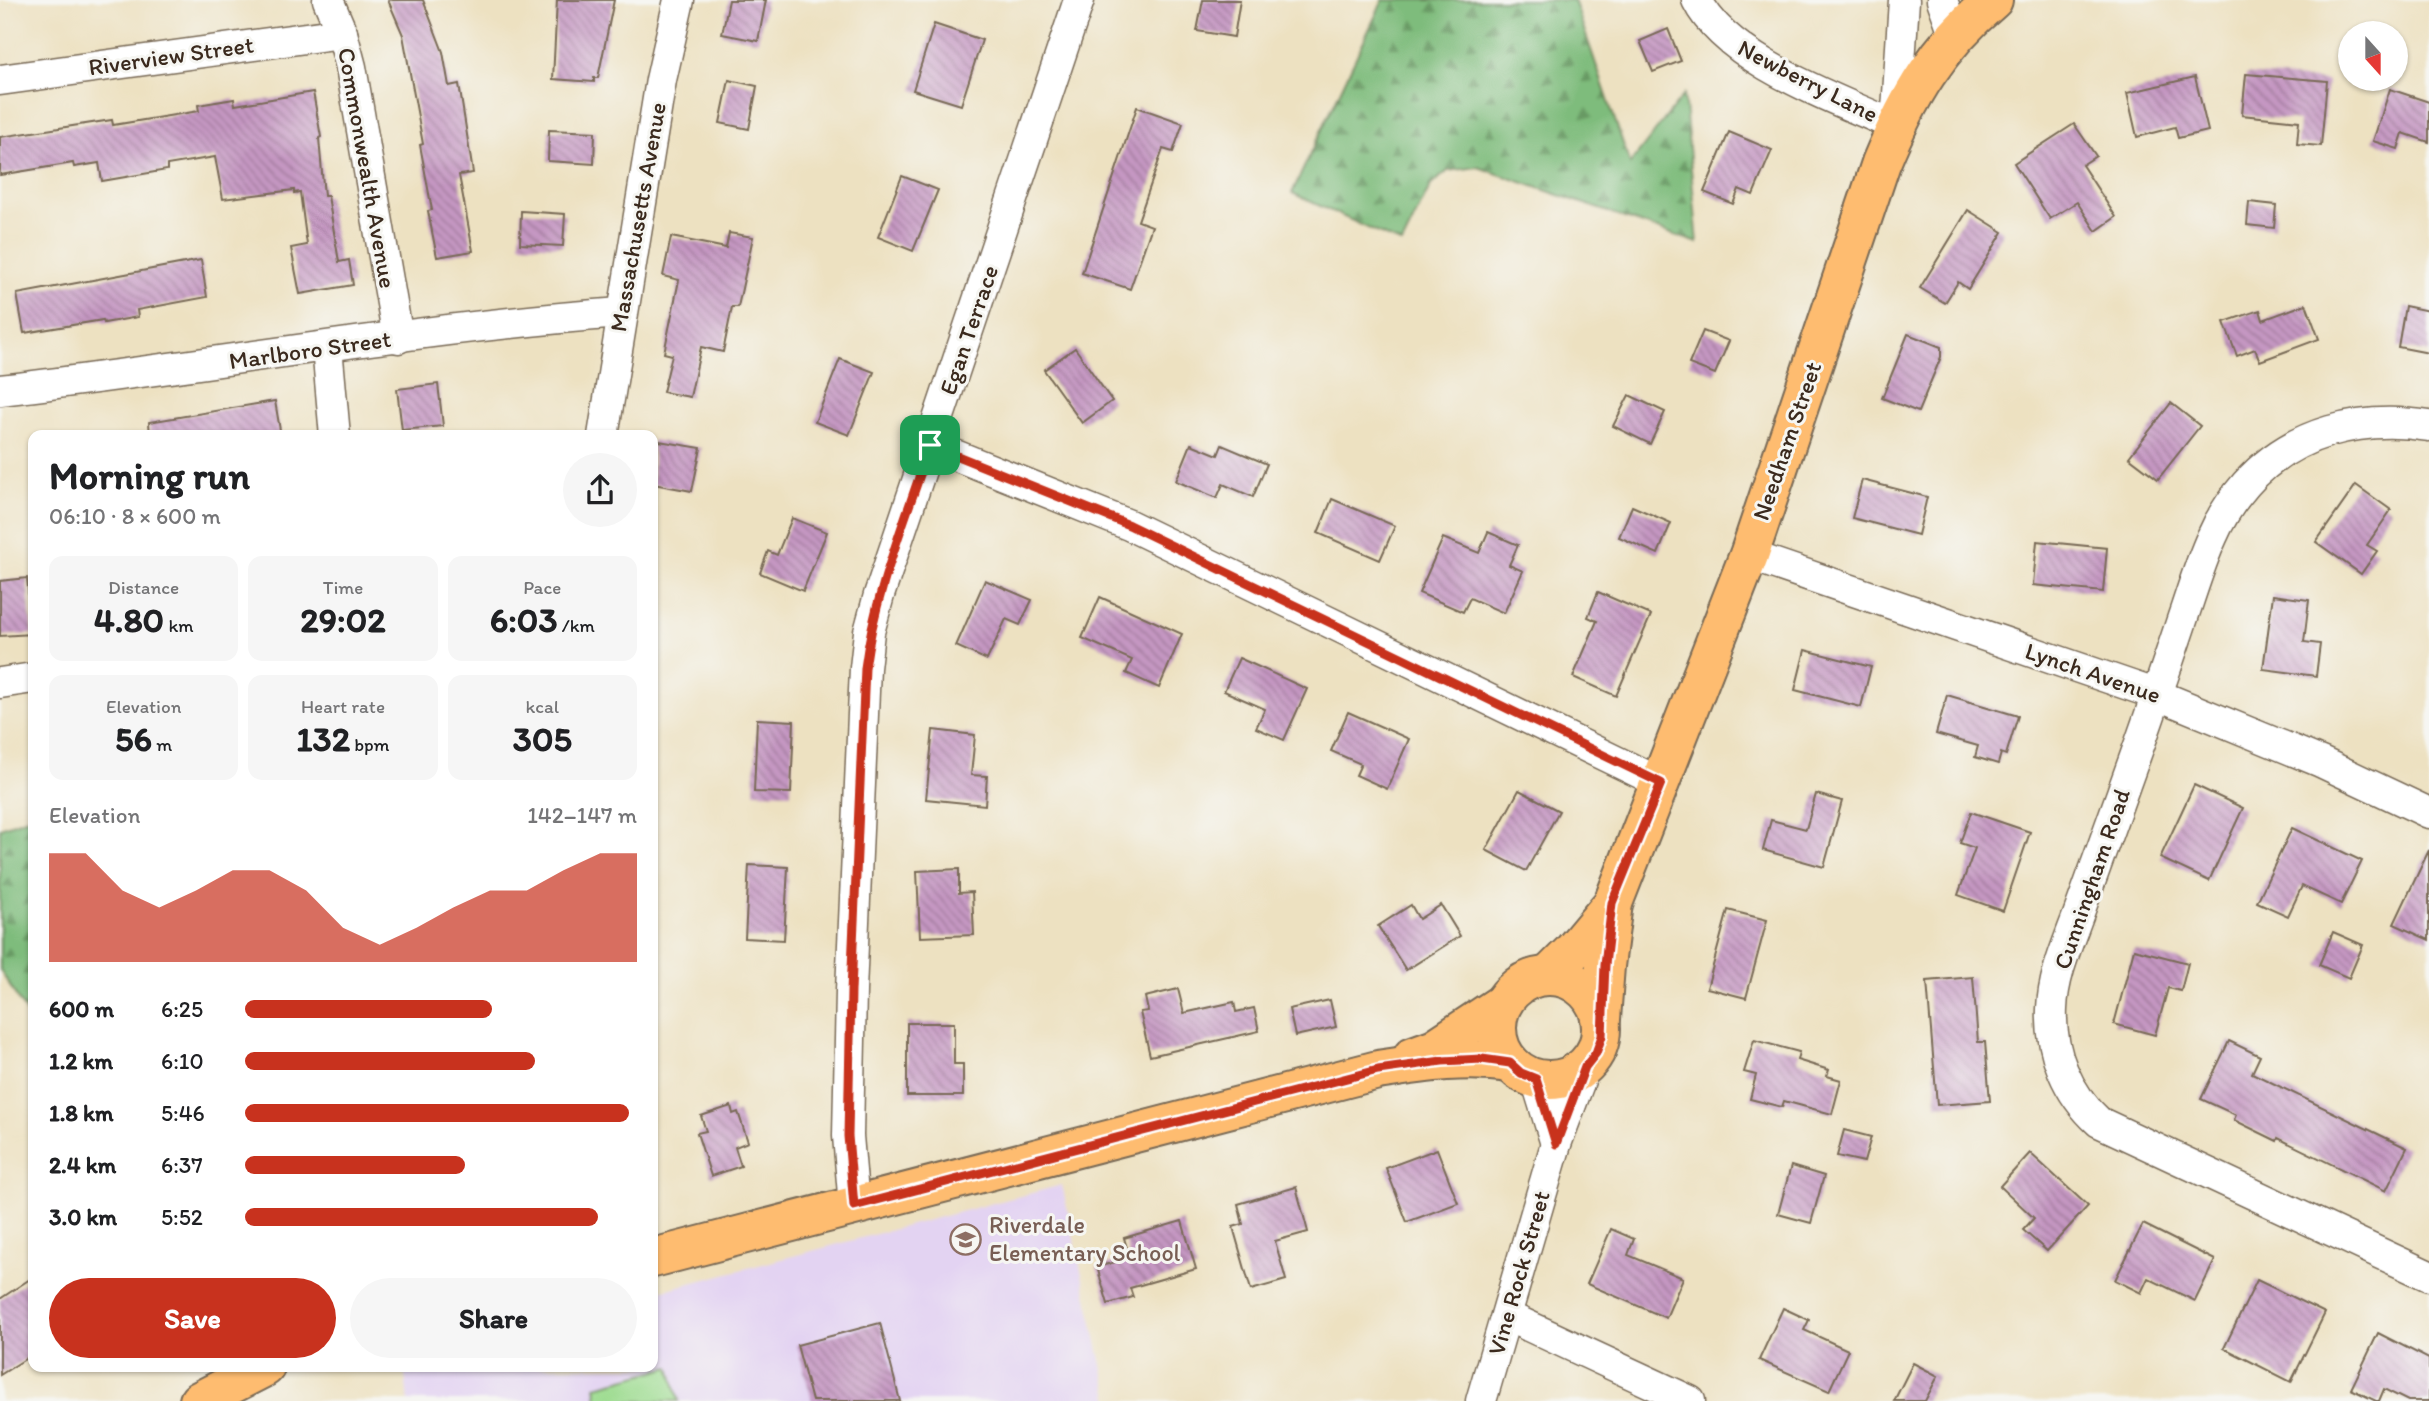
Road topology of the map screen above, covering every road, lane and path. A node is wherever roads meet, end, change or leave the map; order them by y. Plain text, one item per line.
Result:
1 (328, 0) edge
2 (679, 0) edge
3 (1079, 0) edge
4 (1697, 0) edge
5 (1904, 0) edge
6 (1941, 0) edge
7 (1993, 0) edge
8 (342, 33) junction
9 (1955, 36) junction
10 (0, 80) edge
11 (1896, 126) junction
12 (621, 313) junction
13 (398, 338) junction
14 (327, 347) junction
15 (0, 390) edge
16 (2429, 426) edge
17 (334, 430) edge
18 (604, 430) edge
19 (930, 445) junction
20 (1749, 555) junction
21 (28, 679) edge
22 (0, 683) edge
23 (2158, 695) junction
24 (1661, 783) junction
25 (2429, 813) edge
26 (1612, 903) junction
27 (1549, 975) junction
28 (1503, 1003) junction
29 (1601, 1019) junction
30 (1585, 1067) junction
31 (1378, 1070) junction
32 (1523, 1071) junction
33 (1556, 1144) junction
34 (854, 1206) junction
35 (658, 1257) edge
36 (2429, 1276) edge
37 (1507, 1316) junction
38 (255, 1372) edge
39 (199, 1401) edge
40 (1481, 1401) edge
41 (1690, 1401) edge

1 - 8 street, Commonwealth Avenue
2 - 12 street, Massachusetts Avenue
3 - 19 street, Egan Terrace
4 - 11 street, Newberry Lane
5 - 11 street
6 - 9 street
7 - 9 main road, Needham Street
8 - 10 street, Riverview Street
8 - 13 street, Commonwealth Avenue
9 - 11 main road, Needham Street
11 - 20 main road, Needham Street
12 - 13 street, Marlboro Street
12 - 18 street, Massachusetts Avenue
13 - 14 street, Marlboro Street
14 - 15 street, Marlboro Street
14 - 17 street
16 - 23 street, Cunningham Road
19 - 24 street
19 - 34 street, Egan Terrace
20 - 23 street, Lynch Avenue
20 - 24 main road, Needham Street
21 - 22 street
23 - 25 street, Lynch Avenue
23 - 36 street, Cunningham Road
24 - 26 main road, Needham Street
26 - 27 main road, Needham Street
26 - 29 main road, Needham Street
27 - 28 main road
27 - 29 main road
28 - 31 main road
28 - 32 main road
29 - 30 main road
30 - 32 main road
30 - 33 street, Vine Rock Street
31 - 32 main road
31 - 34 main road
32 - 33 street
33 - 37 street, Vine Rock Street
34 - 35 main road
37 - 40 street, Vine Rock Street
37 - 41 street
38 - 39 main road

